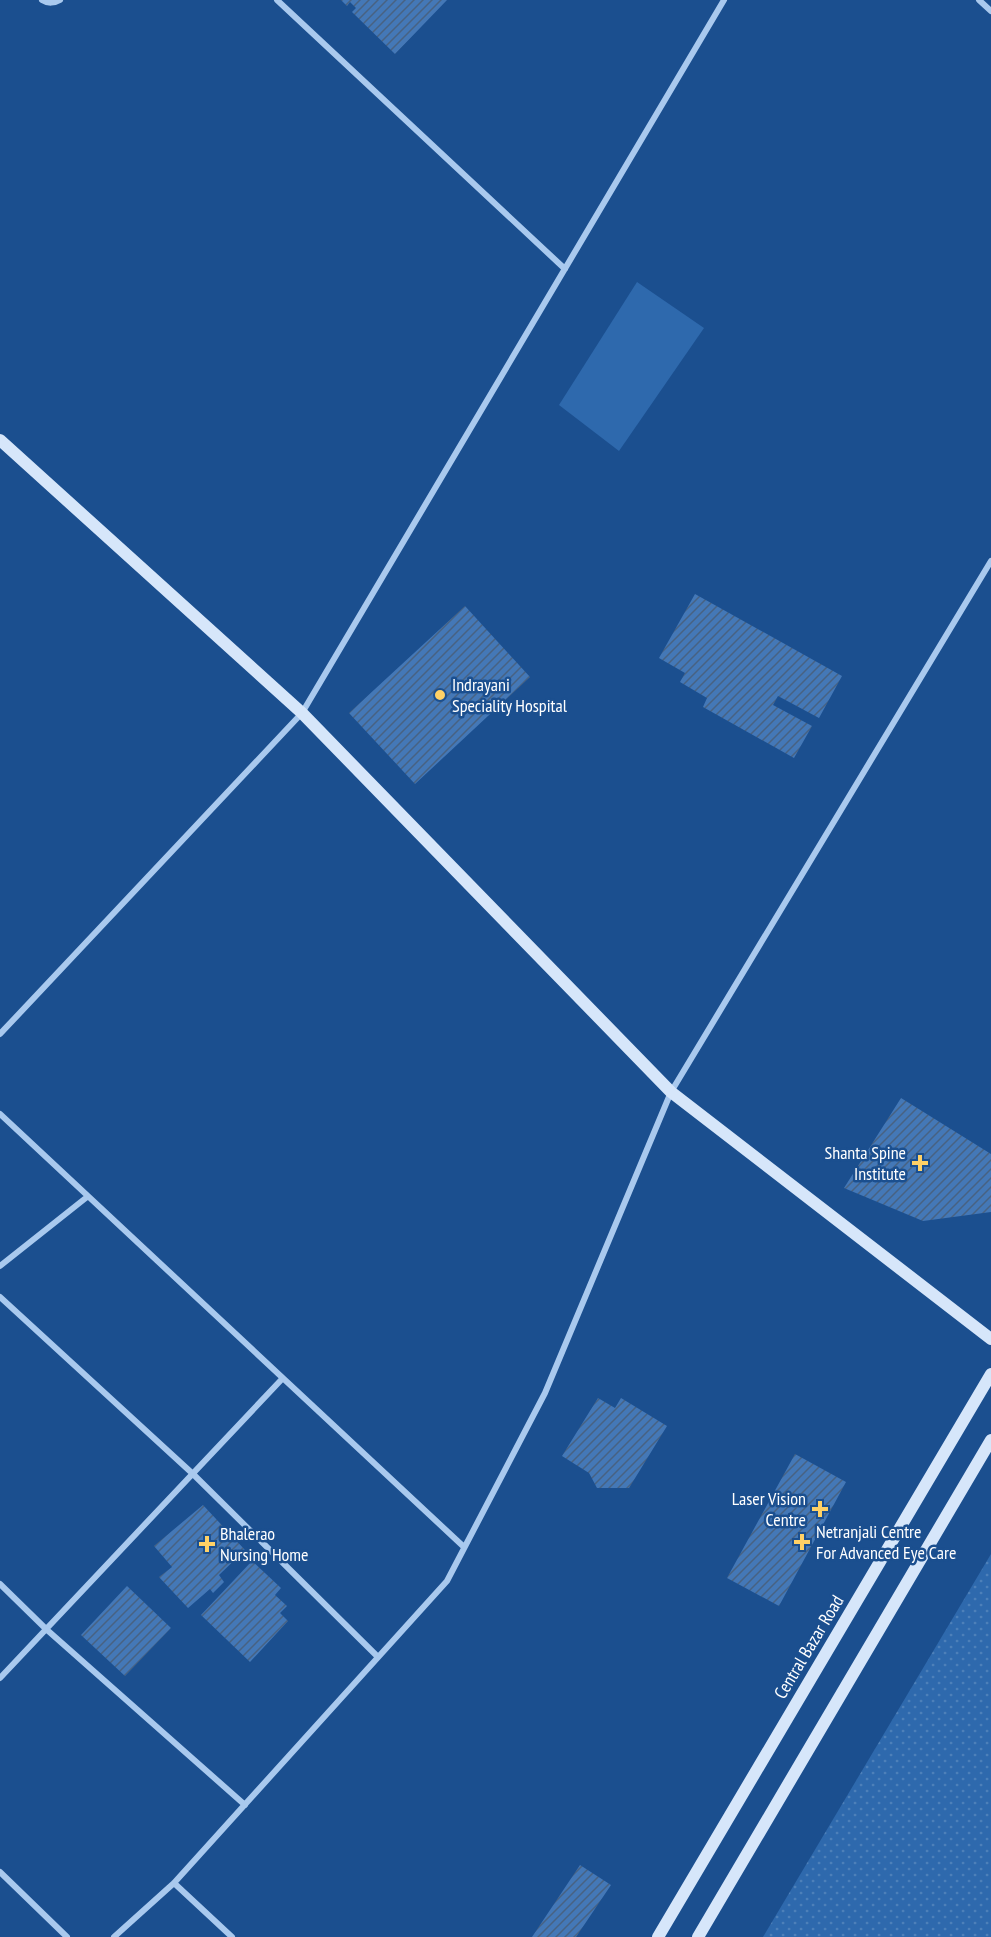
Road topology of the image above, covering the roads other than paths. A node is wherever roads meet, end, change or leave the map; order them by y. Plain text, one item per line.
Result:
1 (42, 0) edge
2 (60, 0) edge
3 (277, 0) edge
4 (724, 0) edge
5 (979, 0) edge
6 (991, 11) edge
7 (565, 269) junction
8 (0, 440) edge
9 (991, 561) edge
10 (302, 712) junction
11 (0, 1034) edge
12 (671, 1092) junction
13 (0, 1114) edge
14 (87, 1197) junction
15 (0, 1266) edge
16 (0, 1297) edge
17 (991, 1339) edge
18 (991, 1374) edge
19 (282, 1378) junction
20 (991, 1440) edge
21 (193, 1474) junction
22 (464, 1547) junction
23 (0, 1584) edge
24 (46, 1629) junction
25 (378, 1657) junction
26 (0, 1678) edge
27 (245, 1805) junction
28 (0, 1872) edge
29 (174, 1883) junction
30 (67, 1937) edge
31 (114, 1937) edge
32 (232, 1937) edge
33 (658, 1937) edge
34 (698, 1937) edge

1 - 2 street
3 - 7 street
4 - 7 street
5 - 6 street
7 - 10 street
8 - 10 street
9 - 12 street
10 - 11 street
10 - 12 street
12 - 17 street
12 - 22 street
13 - 14 street
14 - 15 street
14 - 19 street
16 - 21 street
18 - 33 street, Central Bazar Road
19 - 21 street
19 - 22 street
20 - 34 street
21 - 24 street
21 - 25 street
22 - 25 street
23 - 24 street
24 - 26 street
24 - 27 street
25 - 27 street
27 - 29 street
28 - 30 street
29 - 31 street
29 - 32 street

